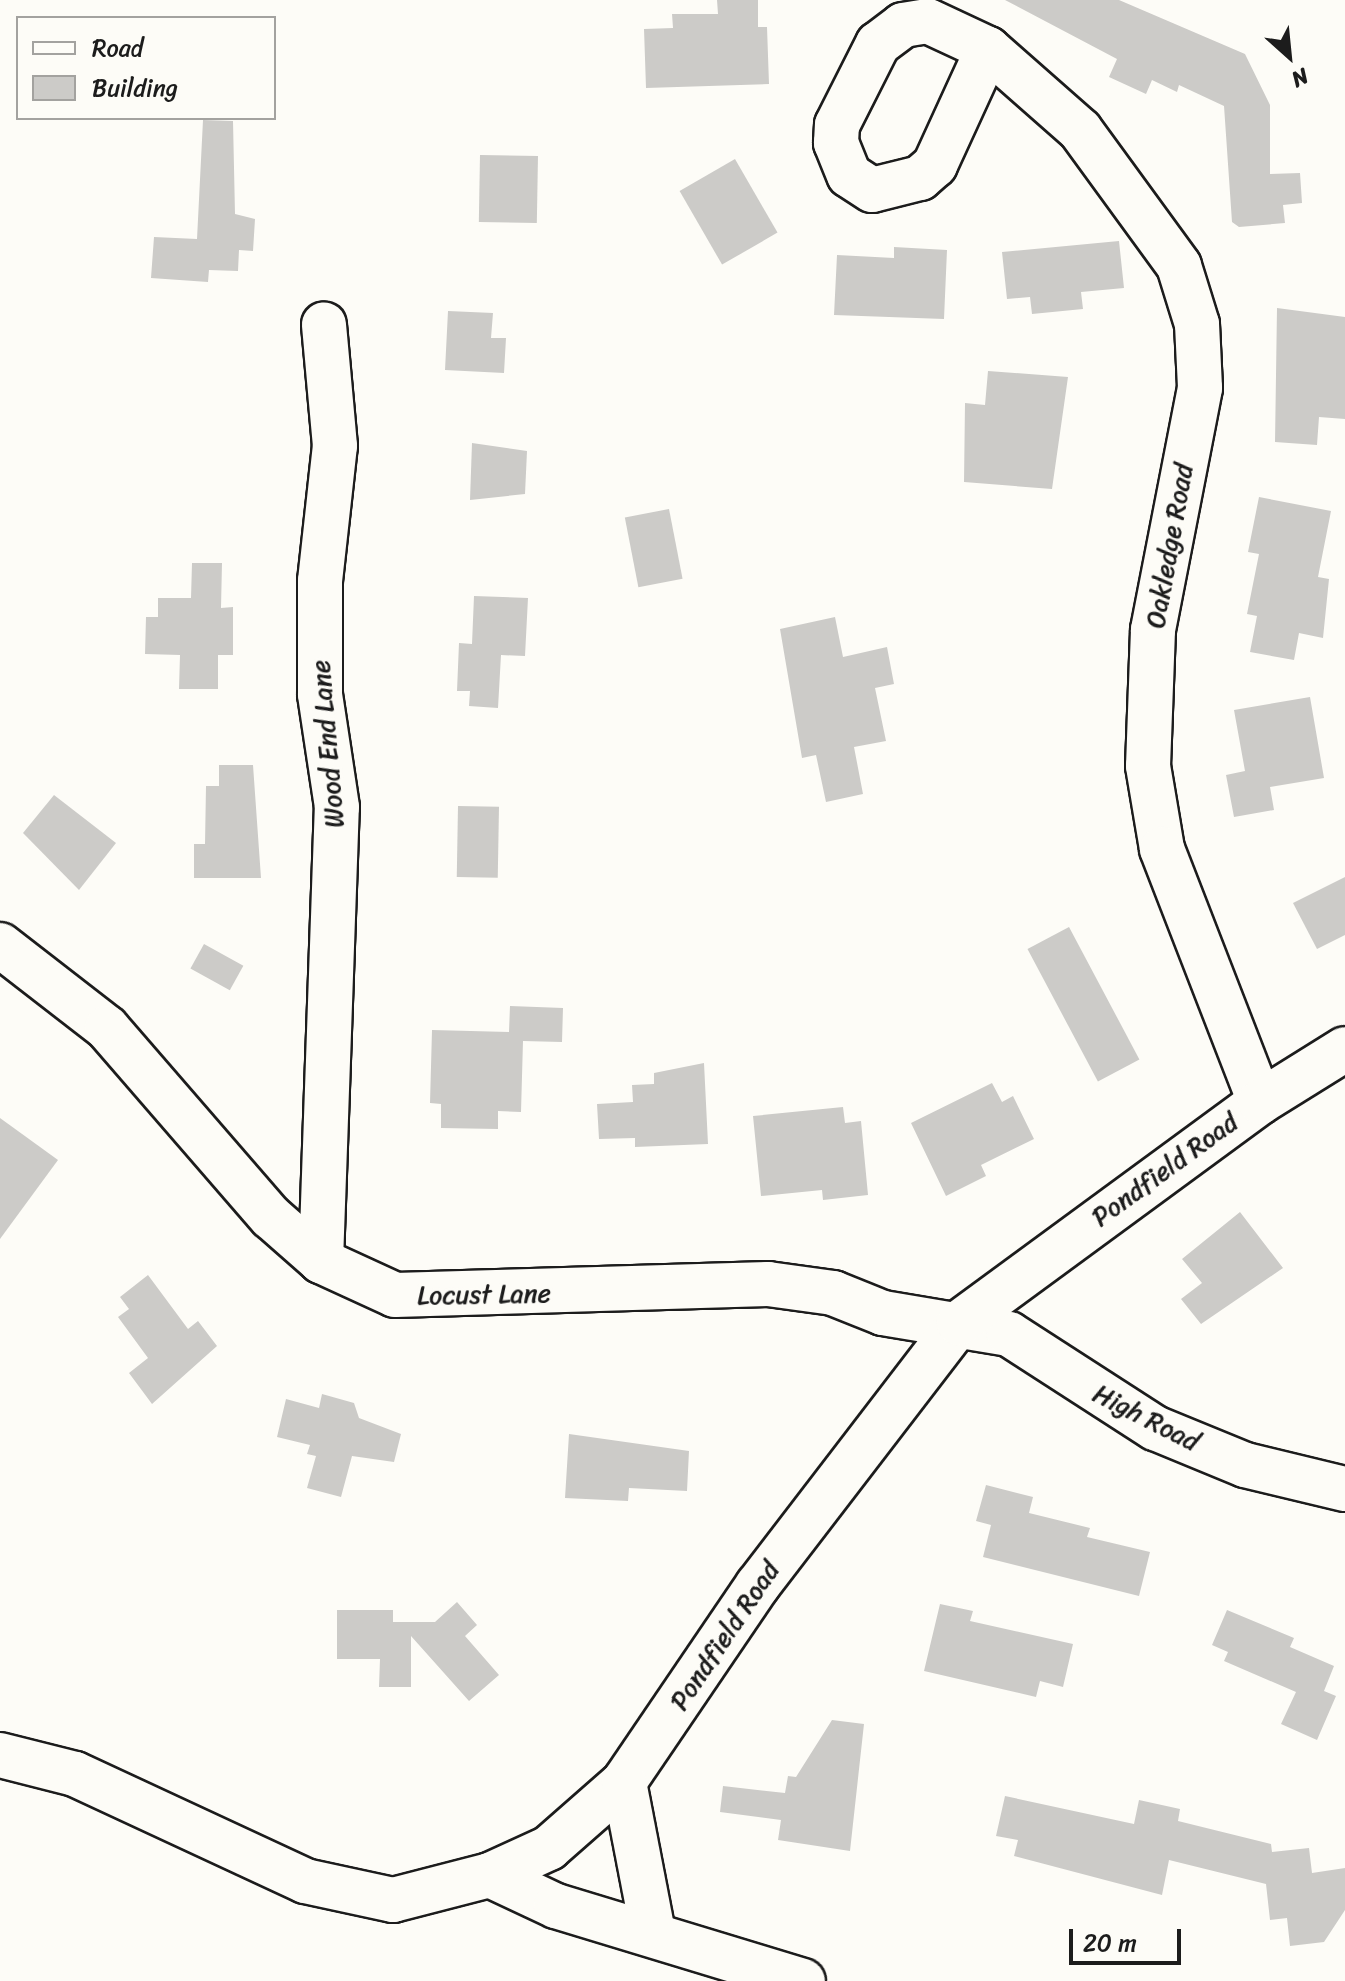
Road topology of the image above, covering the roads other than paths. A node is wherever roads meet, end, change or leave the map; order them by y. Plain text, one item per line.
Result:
1 (988, 49) dead end
2 (324, 324) dead end
3 (0, 945) edge
4 (1345, 1049) edge
5 (1260, 1102) junction
6 (321, 1261) junction
7 (959, 1323) junction
8 (1345, 1489) edge
9 (0, 1755) edge
10 (624, 1782) junction
11 (490, 1875) junction
12 (653, 1933) junction
13 (803, 1981) edge

1 - 5 street, Oakledge Road
2 - 6 street, Wood End Lane
3 - 6 street, Locust Lane
4 - 5 street, Pondfield Road
5 - 7 street, Pondfield Road
6 - 7 street, Locust Lane
7 - 8 street, High Road
7 - 10 street, Pondfield Road
9 - 11 street, Pondfield Road
10 - 11 street, Pondfield Road
10 - 12 street
11 - 12 street
12 - 13 street

